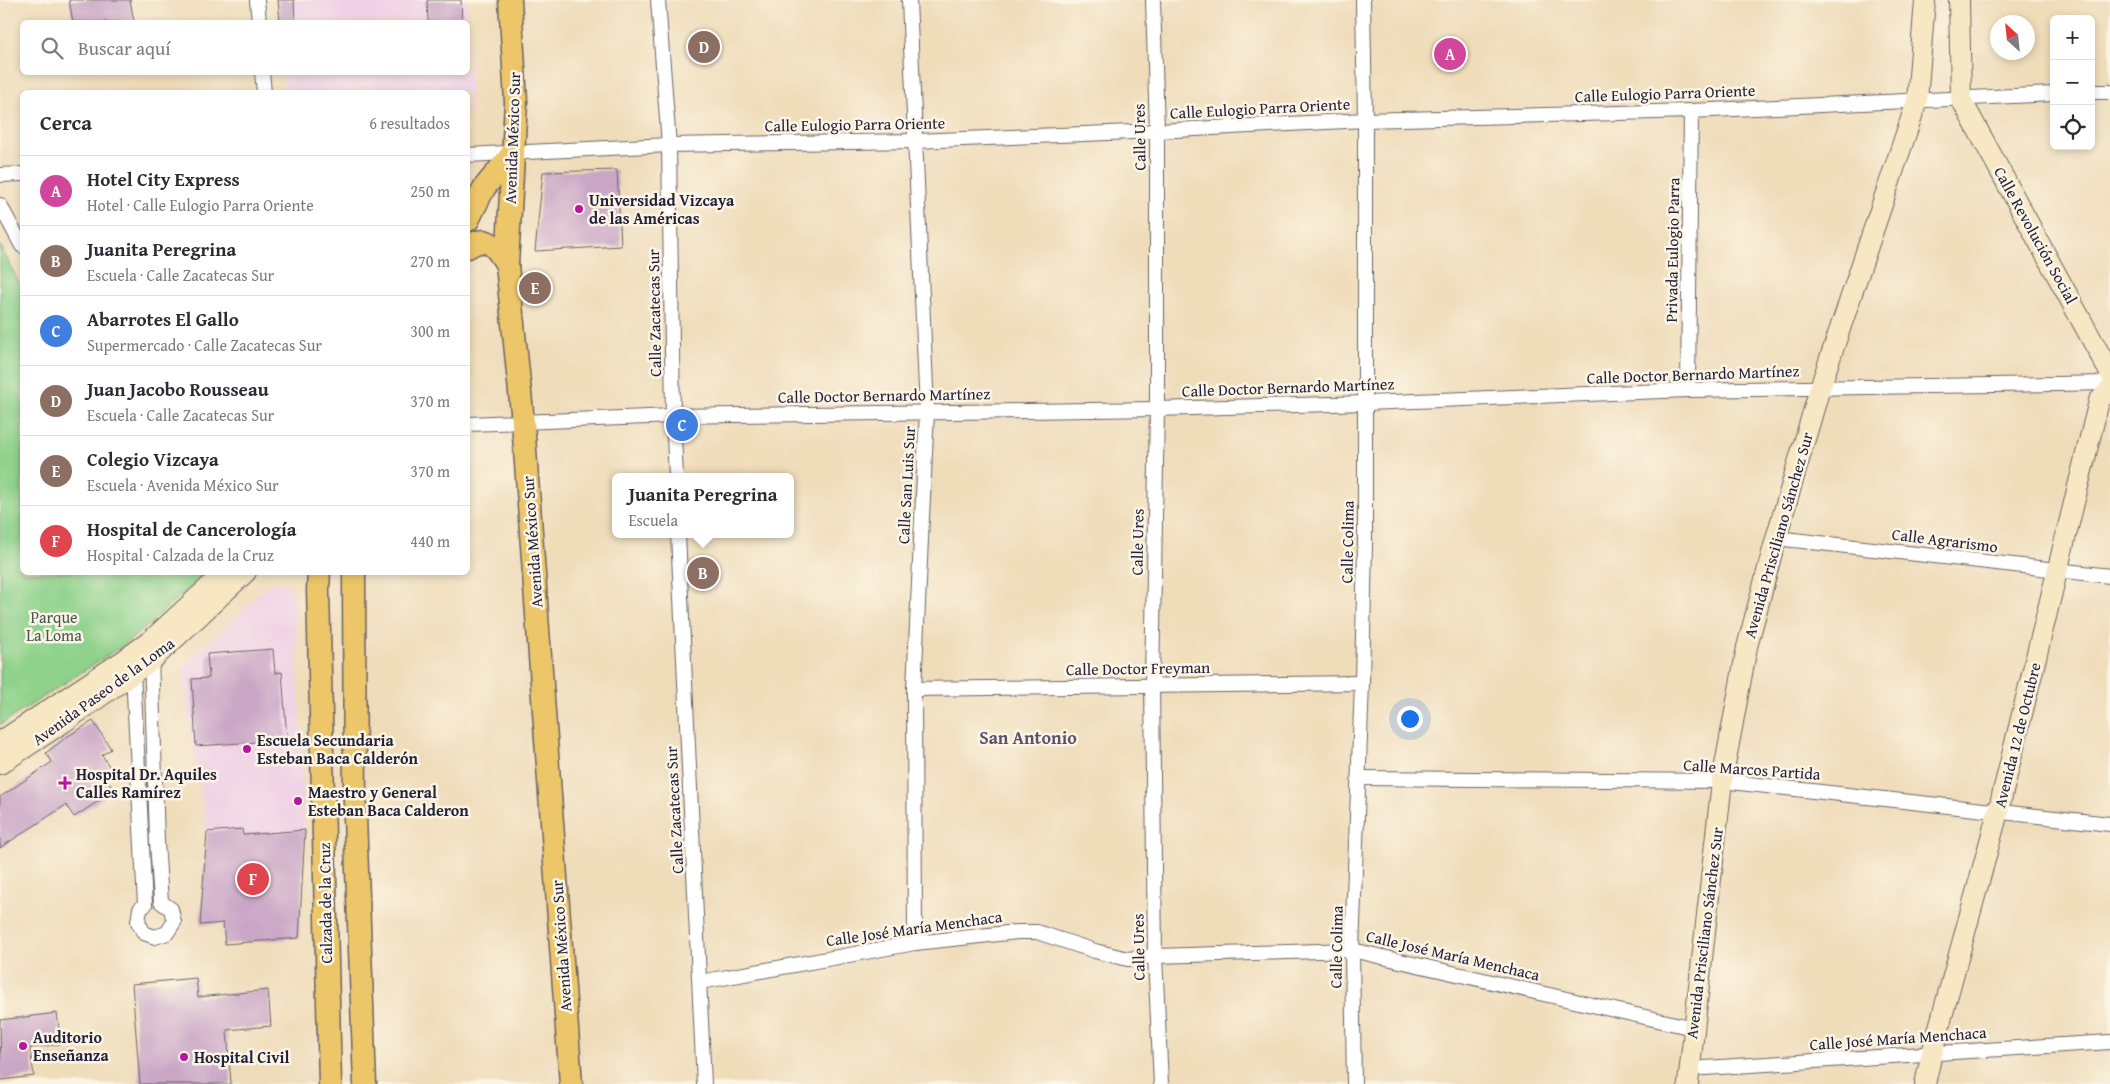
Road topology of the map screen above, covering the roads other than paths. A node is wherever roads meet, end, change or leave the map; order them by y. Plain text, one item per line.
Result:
1 (257, 0) edge
2 (510, 0) edge
3 (658, 0) edge
4 (909, 0) edge
5 (1153, 0) edge
6 (1363, 0) edge
7 (1925, 0) edge
8 (1959, 0) edge
9 (259, 20) edge
10 (262, 75) edge
11 (264, 90) edge
12 (2095, 92) edge
13 (2110, 92) edge
14 (2050, 94) edge
15 (1961, 99) junction
16 (1916, 101) junction
17 (1691, 111) junction
18 (1366, 120) junction
19 (1157, 131) junction
20 (916, 141) junction
21 (669, 145) junction
22 (513, 153) junction
23 (470, 155) edge
24 (20, 174) edge
25 (0, 175) edge
26 (0, 205) edge
27 (470, 216) edge
28 (20, 242) edge
29 (470, 246) edge
30 (507, 265) junction
31 (2110, 373) edge
32 (2110, 383) edge
33 (1820, 388) junction
34 (2110, 389) edge
35 (1688, 390) junction
36 (1366, 403) junction
37 (1157, 409) junction
38 (927, 411) junction
39 (673, 416) junction
40 (524, 422) junction
41 (470, 424) edge
42 (676, 473) edge
43 (678, 538) edge
44 (1776, 538) junction
45 (2057, 570) junction
46 (222, 575) edge
47 (242, 575) edge
48 (319, 575) edge
49 (354, 575) edge
50 (2110, 576) edge
51 (151, 651) junction
52 (129, 667) junction
53 (1362, 683) junction
54 (1152, 684) junction
55 (914, 689) junction
56 (0, 742) edge
57 (0, 764) edge
58 (1359, 778) junction
59 (1722, 781) junction
60 (1998, 812) junction
61 (2110, 824) edge
62 (157, 842) junction
63 (141, 843) junction
64 (358, 912) junction
65 (326, 917) junction
66 (914, 943) junction
67 (1352, 950) junction
68 (1155, 956) junction
69 (700, 982) junction
70 (1693, 1028) junction
71 (2110, 1042) edge
72 (1932, 1053) junction
73 (1689, 1076) edge
74 (330, 1084) edge
75 (365, 1084) edge
76 (571, 1084) edge
77 (704, 1084) edge
78 (1160, 1084) edge
79 (1354, 1084) edge
80 (1925, 1084) edge

1 - 9 street
2 - 22 main road, Avenida México Sur
3 - 21 street, Calle Zacatecas Sur
4 - 20 street, Calle San Luis Sur
5 - 19 street, Calle Ures
6 - 18 street, Calle Colima
7 - 16 main road, Avenida Prisciliano Sánchez Sur
8 - 15 main road
10 - 11 street
12 - 13 street
14 - 15 street, Calle Eulogio Parra Oriente
15 - 16 street, Calle Eulogio Parra Oriente
15 - 31 main road, Calle Revolución Social
16 - 17 street, Calle Eulogio Parra Oriente
16 - 33 main road, Avenida Prisciliano Sánchez Sur
17 - 18 street, Calle Eulogio Parra Oriente
17 - 35 street, Privada Eulogio Parra
18 - 19 street, Calle Eulogio Parra Oriente
18 - 36 street, Calle Colima
19 - 20 street, Calle Eulogio Parra Oriente
19 - 37 street, Calle Ures
20 - 21 street, Calle Eulogio Parra Oriente
20 - 38 street, Calle San Luis Sur
21 - 22 street, Calle Eulogio Parra Oriente
21 - 39 street, Calle Zacatecas Sur
22 - 23 street, Calle Eulogio Parra Oriente
22 - 27 main road
22 - 30 main road, Avenida México Sur
24 - 25 street
26 - 28 street
29 - 30 main road
30 - 40 main road, Avenida México Sur
32 - 33 street, Calle Doctor Bernardo Martínez
33 - 35 street, Calle Doctor Bernardo Martínez
33 - 44 main road, Avenida Prisciliano Sánchez Sur
34 - 45 main road, Avenida 12 de Octubre
35 - 36 street, Calle Doctor Bernardo Martínez
36 - 37 street, Calle Doctor Bernardo Martínez
36 - 53 street, Calle Colima
37 - 38 street, Calle Doctor Bernardo Martínez
37 - 54 street, Calle Ures
38 - 39 street, Calle Doctor Bernardo Martínez
38 - 55 street, Calle San Luis Sur
39 - 40 street, Calle Doctor Bernardo Martínez
39 - 42 street, Calle Zacatecas Sur
40 - 41 street, Calle Doctor Bernardo Martínez
40 - 76 main road, Avenida México Sur
43 - 69 street, Calle Zacatecas Sur
44 - 45 street, Calle Agrarismo
44 - 59 main road, Avenida Prisciliano Sánchez Sur
45 - 50 street, Calle Agrarismo
45 - 60 main road, Avenida 12 de Octubre
46 - 51 main road, Avenida Paseo de la Loma
47 - 51 main road, Avenida Paseo de la Loma
48 - 65 main road, Calzada de la Cruz
49 - 64 main road, Calzada de la Cruz
51 - 52 main road, Avenida Paseo de la Loma
51 - 62 street
52 - 56 main road, Avenida Paseo de la Loma
52 - 57 main road, Avenida Paseo de la Loma
52 - 63 street
53 - 54 street, Calle Doctor Freyman
53 - 58 street, Calle Colima
54 - 55 street, Calle Doctor Freyman
54 - 68 street, Calle Ures
55 - 66 street, Calle San Luis Sur
58 - 59 street, Calle Marcos Partida
58 - 67 street, Calle Colima
59 - 60 street, Calle Marcos Partida
59 - 70 main road, Avenida Prisciliano Sánchez Sur
60 - 61 street, Calle Marcos Partida
60 - 72 main road, Avenida 12 de Octubre
62 - 63 street
62 - 63 street
64 - 65 main road
64 - 75 main road, Calzada de la Cruz
65 - 74 main road, Calzada de la Cruz
66 - 68 street, Calle José María Menchaca
66 - 69 street, Calle José María Menchaca
67 - 68 street, Calle José María Menchaca
67 - 70 street, Calle José María Menchaca
67 - 79 street, Calle Colima
68 - 78 street, Calle Ures
69 - 77 street, Calle Zacatecas Sur
70 - 73 main road, Avenida Prisciliano Sánchez Sur
71 - 72 street, Calle José María Menchaca
72 - 73 street, Calle José María Menchaca
72 - 80 main road, Avenida 12 de Octubre

